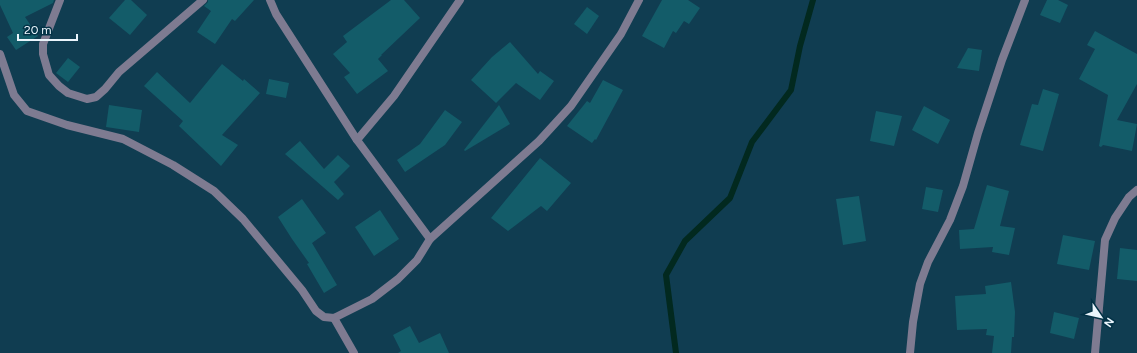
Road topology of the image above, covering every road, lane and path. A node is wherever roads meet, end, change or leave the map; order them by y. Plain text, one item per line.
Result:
1 (60, 0) edge
2 (203, 0) edge
3 (270, 0) edge
4 (460, 0) edge
5 (639, 0) edge
6 (1025, 0) edge
7 (0, 54) edge
8 (357, 140) junction
9 (1137, 190) edge
10 (430, 239) junction
11 (334, 318) junction
12 (354, 353) edge
13 (910, 353) edge
14 (1095, 353) edge

1 - 2 street
3 - 8 street
4 - 8 street
5 - 10 street
6 - 13 street
7 - 11 street
8 - 10 street
9 - 14 street
10 - 11 street
11 - 12 street

